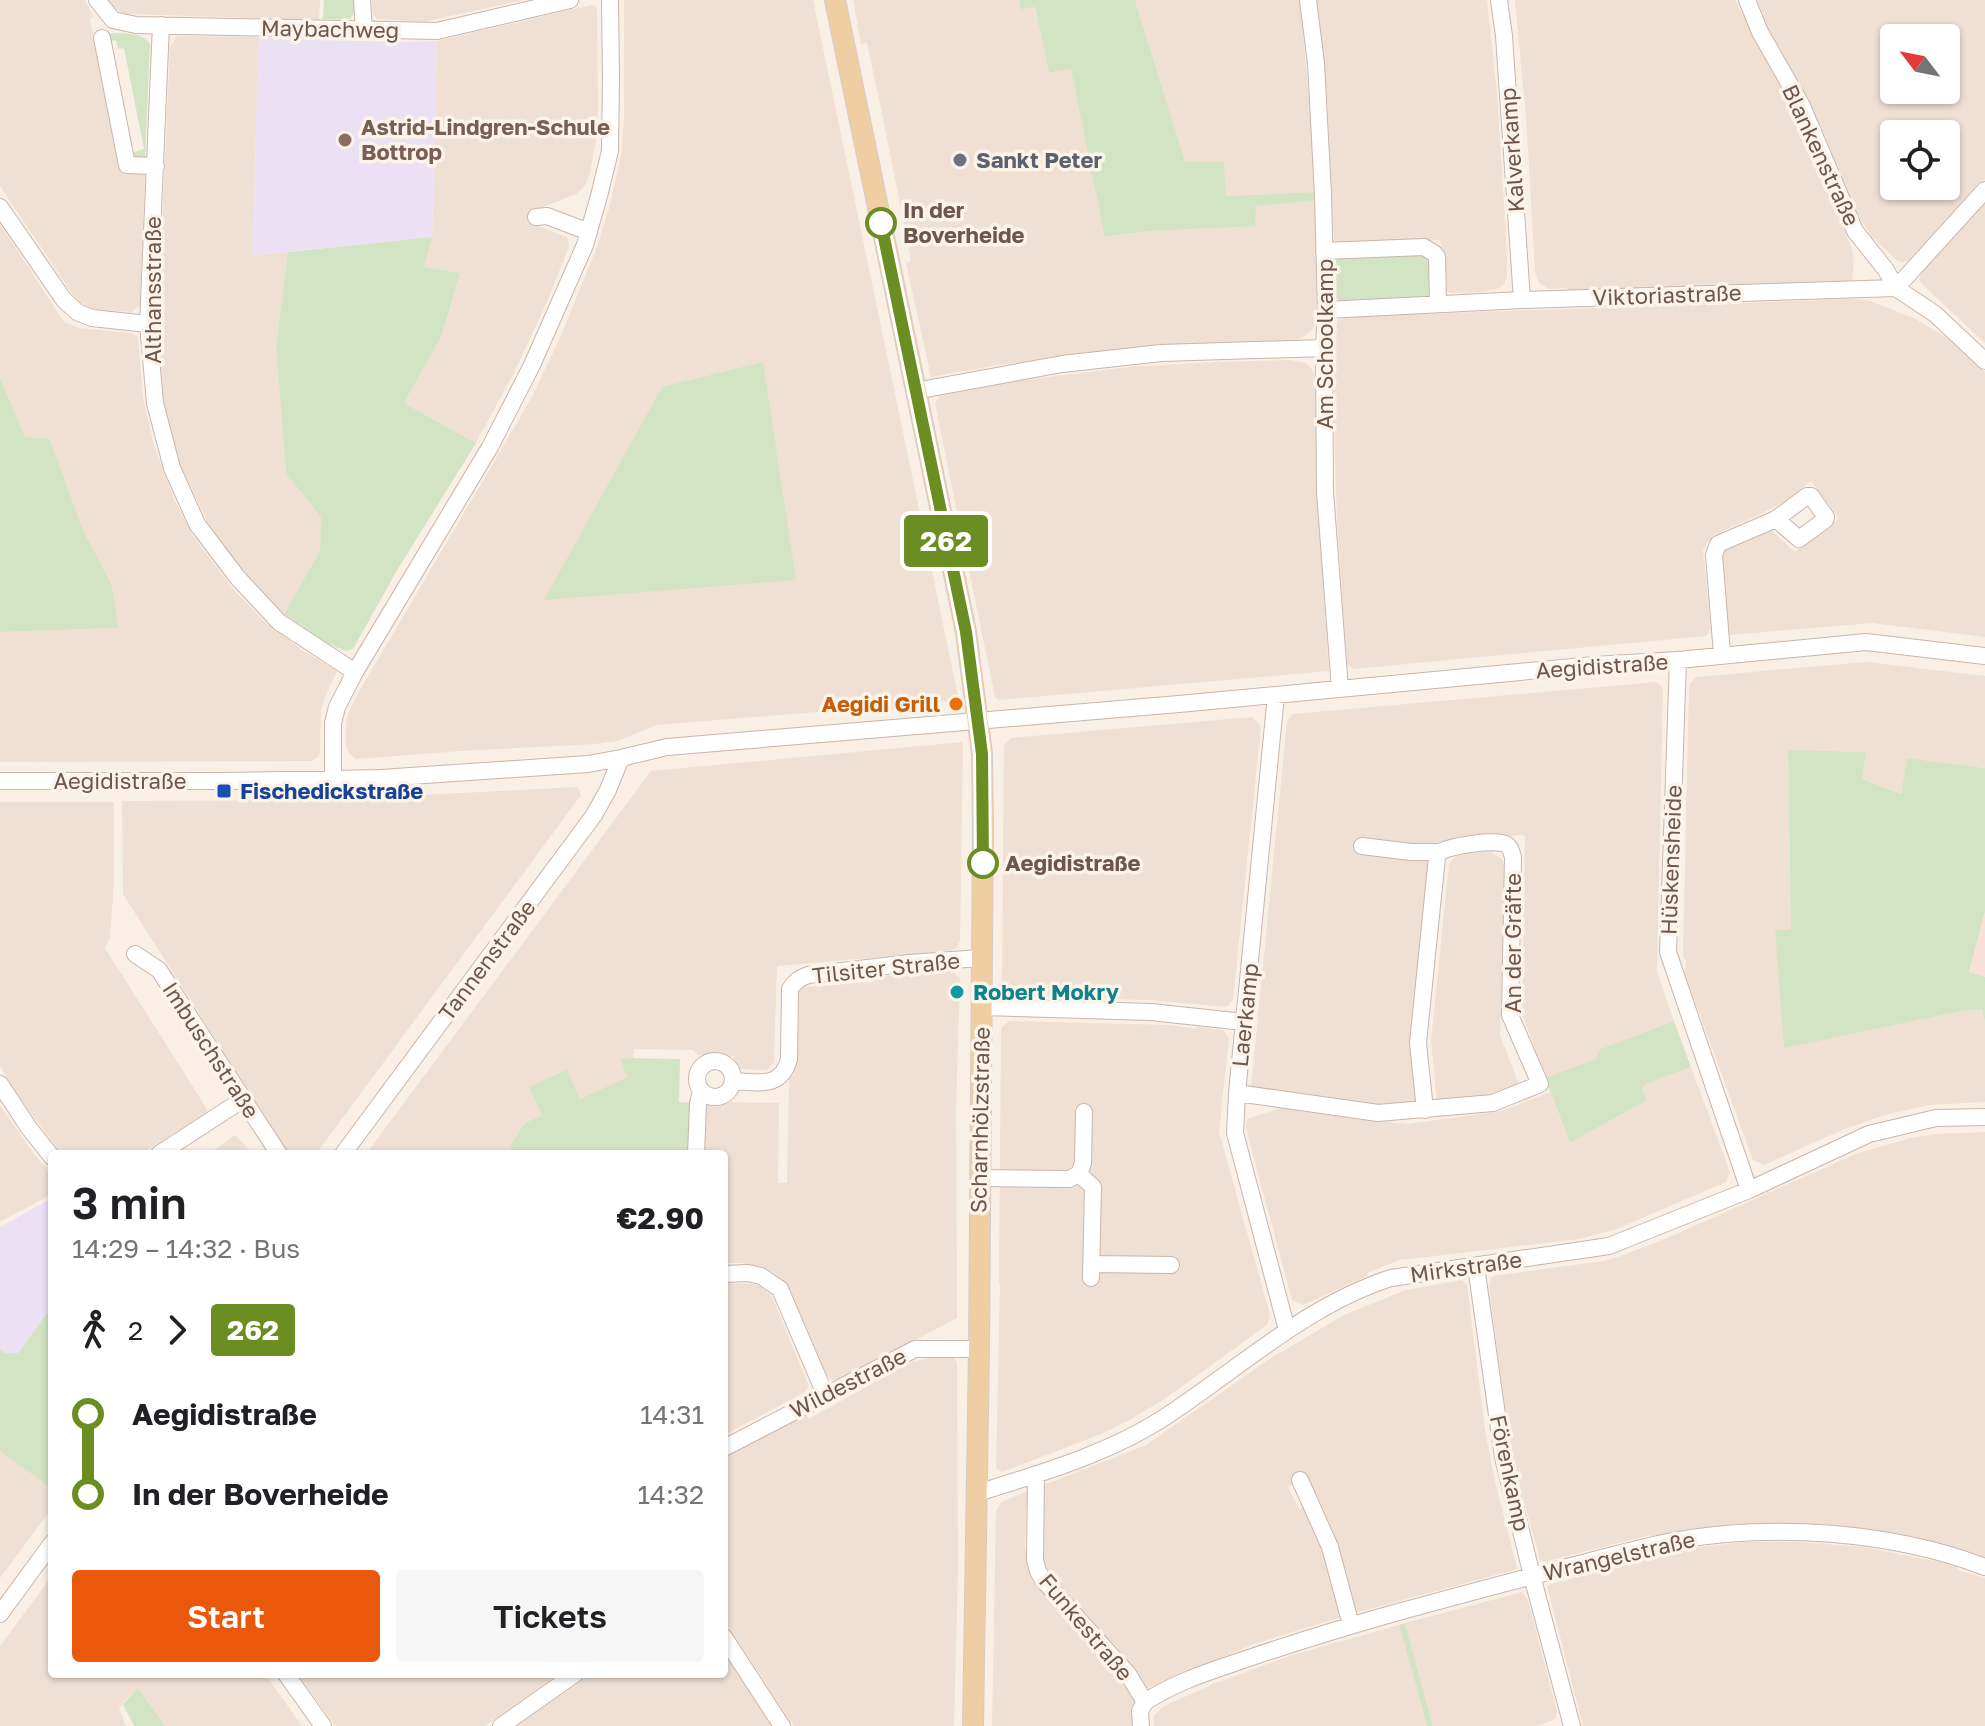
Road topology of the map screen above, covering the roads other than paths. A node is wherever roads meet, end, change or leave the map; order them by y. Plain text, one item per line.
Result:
1 (97, 0) edge
2 (362, 0) edge
3 (570, 0) edge
4 (610, 0) edge
5 (835, 0) edge
6 (1308, 0) edge
7 (1499, 0) edge
8 (1747, 0) edge
9 (161, 25) junction
10 (364, 30) junction
11 (102, 38) dead end
12 (156, 166) junction
13 (1985, 190) edge
14 (0, 207) edge
15 (536, 217) dead end
16 (589, 232) junction
17 (1324, 251) junction
18 (1896, 288) junction
19 (1522, 300) junction
20 (1438, 304) junction
21 (1326, 310) junction
22 (148, 324) junction
23 (1324, 348) junction
24 (1985, 361) edge
25 (915, 391) junction
26 (1776, 519) dead end
27 (1722, 654) junction
28 (1985, 656) edge
29 (1678, 660) junction
30 (355, 672) junction
31 (1340, 689) junction
32 (1276, 695) junction
33 (977, 720) junction
34 (621, 758) junction
35 (333, 779) junction
36 (0, 781) edge
37 (1362, 846) dead end
38 (1440, 852) junction
39 (135, 954) dead end
40 (981, 958) junction
41 (982, 1007) junction
42 (1244, 1022) junction
43 (734, 1081) junction
44 (0, 1084) edge
45 (701, 1091) junction
46 (1237, 1093) junction
47 (242, 1100) junction
48 (1425, 1110) junction
49 (1084, 1112) dead end
50 (1985, 1117) edge
51 (165, 1150) edge
52 (276, 1150) edge
53 (346, 1150) edge
54 (696, 1150) edge
55 (48, 1152) edge
56 (1079, 1174) junction
57 (980, 1178) junction
58 (1749, 1190) junction
59 (1171, 1265) dead end
60 (1476, 1266) junction
61 (728, 1274) edge
62 (1287, 1330) junction
63 (979, 1349) junction
64 (825, 1394) junction
65 (728, 1446) edge
66 (1036, 1475) junction
67 (1300, 1480) dead end
68 (977, 1493) junction
69 (48, 1548) edge
70 (1985, 1567) edge
71 (1532, 1576) junction
72 (0, 1614) edge
73 (1351, 1625) junction
74 (728, 1643) edge
75 (289, 1678) edge
76 (569, 1678) edge
77 (1145, 1702) junction
78 (1569, 1725) edge
79 (323, 1726) edge
80 (501, 1726) edge
81 (782, 1726) edge
82 (973, 1726) edge
83 (1141, 1726) edge

1 - 9 street, Maybachweg
2 - 10 street
3 - 10 street, Maybachweg
4 - 16 street
5 - 25 main road, Scharnhölzstraße
6 - 17 street, Am Schoolkamp
7 - 19 street, Kalverkamp
8 - 18 street, Blankenstraße
9 - 10 street, Maybachweg
9 - 12 street, Althansstraße
11 - 12 street
12 - 22 street, Althansstraße
13 - 18 street
14 - 22 street
15 - 16 street
16 - 30 street
17 - 20 street
17 - 21 street, Am Schoolkamp
18 - 19 street, Viktoriastraße
18 - 24 street, Blankenstraße
19 - 20 street, Viktoriastraße
20 - 21 street, Viktoriastraße
21 - 23 street, Am Schoolkamp
22 - 30 street, Althansstraße
23 - 25 street
23 - 31 street, Am Schoolkamp
25 - 33 main road, Scharnhölzstraße
26 - 27 street
27 - 28 street, Aegidistraße
27 - 29 street, Aegidistraße
29 - 31 street, Aegidistraße
29 - 58 street, Hüskensheide
30 - 35 street
31 - 32 street, Aegidistraße
32 - 33 street, Aegidistraße
32 - 42 street, Laerkamp
33 - 34 street, Aegidistraße
33 - 40 main road, Scharnhölzstraße
34 - 35 street, Aegidistraße
34 - 53 street, Tannenstraße
35 - 36 street, Aegidistraße
37 - 38 street, An der Gräfte
38 - 48 street
38 - 48 street, An der Gräfte
39 - 47 street, Imbuschstraße
40 - 41 main road, Scharnhölzstraße
40 - 43 street, Tilsiter Straße
41 - 42 street
41 - 57 main road, Scharnhölzstraße
42 - 46 street, Laerkamp
43 - 45 street, Tilsiter Straße
43 - 45 street
44 - 55 street
45 - 54 street
46 - 48 street, An der Gräfte
46 - 62 street, Laerkamp
47 - 51 street
47 - 52 street, Imbuschstraße
49 - 56 street
50 - 58 street, Mirkstraße
56 - 57 street
56 - 59 street
57 - 63 main road, Scharnhölzstraße
58 - 60 street, Mirkstraße
60 - 62 street, Mirkstraße
60 - 71 street, Förenkamp
61 - 64 street
62 - 66 street, Mirkstraße
63 - 64 street, Wildestraße
63 - 68 main road, Scharnhölzstraße
64 - 65 street, Wildestraße
66 - 68 street, Mirkstraße
66 - 77 street, Funkestraße
67 - 73 street
68 - 82 main road, Scharnhölzstraße
69 - 72 street
70 - 71 street, Wrangelstraße
71 - 73 street, Wrangelstraße
71 - 78 street, Förenkamp
73 - 77 street, Wrangelstraße
74 - 81 street
75 - 79 street
76 - 80 street
77 - 83 street, Funkestraße

